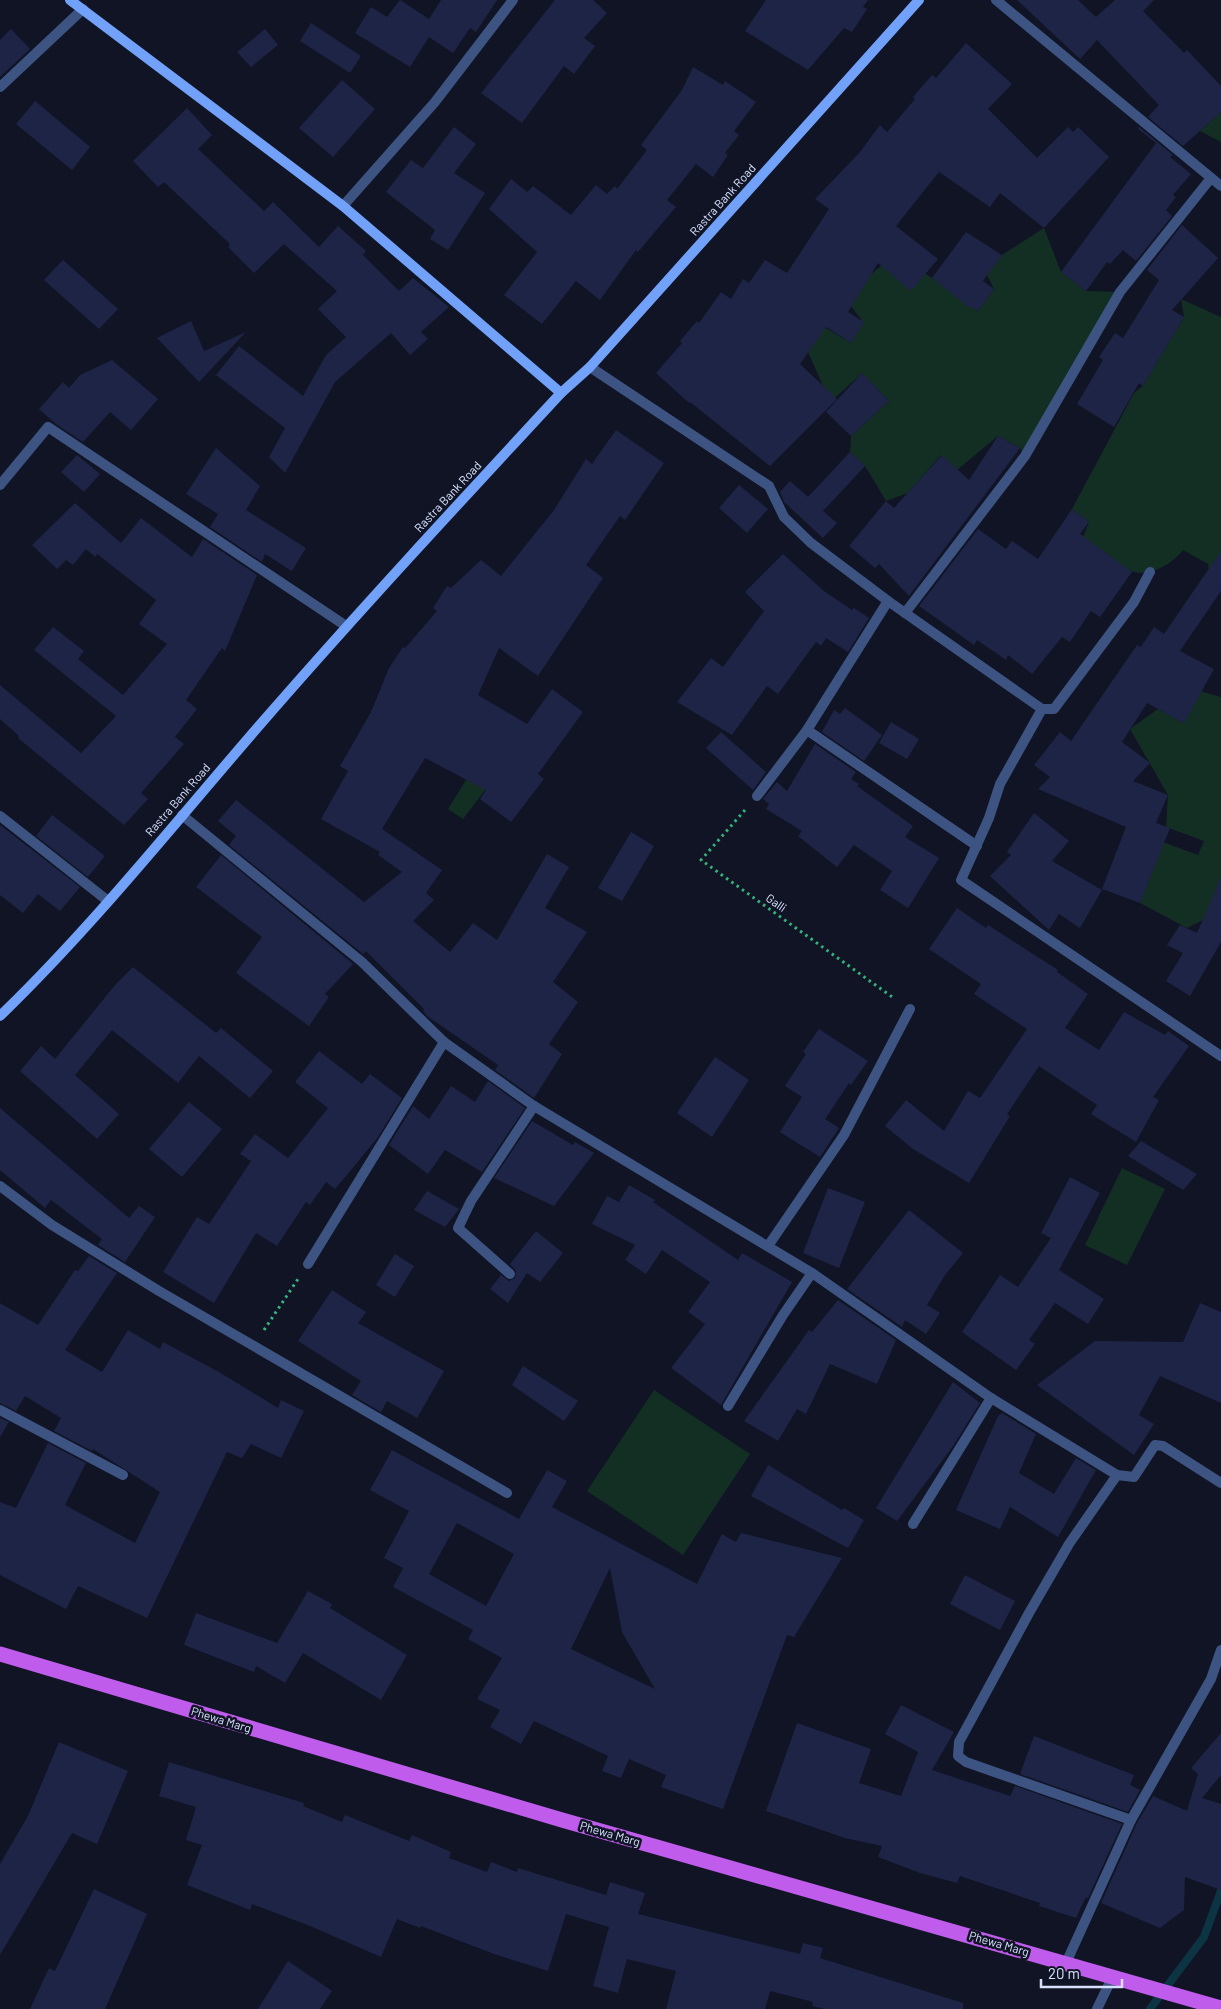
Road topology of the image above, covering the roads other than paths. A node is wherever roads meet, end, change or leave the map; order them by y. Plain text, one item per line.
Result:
1 (70, 0) edge
2 (513, 0) edge
3 (919, 0) edge
4 (996, 0) edge
5 (83, 9) junction
6 (0, 87) edge
7 (1211, 178) junction
8 (1221, 186) edge
9 (343, 206) junction
10 (590, 367) junction
11 (561, 393) junction
12 (0, 485) edge
13 (1150, 572) dead end
14 (888, 601) junction
15 (905, 613) junction
16 (346, 626) junction
17 (1042, 709) junction
18 (807, 730) junction
19 (757, 796) road end
20 (182, 815) junction
21 (0, 816) edge
22 (977, 846) junction
23 (108, 901) junction
24 (910, 1009) road end
25 (0, 1016) edge
26 (444, 1042) junction
27 (1221, 1056) edge
28 (534, 1106) junction
29 (0, 1186) edge
30 (768, 1246) junction
31 (308, 1264) road end
32 (812, 1273) junction
33 (510, 1274) dead end
34 (991, 1398) junction
35 (728, 1406) dead end
36 (0, 1410) edge
37 (123, 1475) dead end
38 (1117, 1476) junction
39 (1221, 1483) edge
40 (507, 1493) dead end
41 (913, 1524) dead end
42 (1221, 1650) edge
43 (0, 1654) edge
44 (1131, 1820) junction
45 (1066, 1963) junction
46 (1114, 1976) junction
47 (1221, 2008) edge
48 (1097, 2009) edge

1 - 5 main road
2 - 9 street
3 - 10 main road, Rastra Bank Road
4 - 7 street
5 - 6 street
5 - 9 main road
7 - 8 street
7 - 15 street
9 - 11 main road
10 - 11 main road, Rastra Bank Road
10 - 14 street
11 - 16 main road, Rastra Bank Road
12 - 16 street
13 - 17 street
14 - 15 street
14 - 18 street
15 - 17 street
16 - 20 main road, Rastra Bank Road
17 - 22 street
18 - 19 street
18 - 22 street
20 - 23 main road, Rastra Bank Road
20 - 26 street
21 - 23 street
22 - 27 street
23 - 25 main road, Rastra Bank Road
24 - 30 street
26 - 28 street
26 - 31 street
28 - 30 street
28 - 33 street
29 - 40 street
30 - 32 street
32 - 34 street
32 - 35 street
34 - 38 street
34 - 41 street
36 - 37 street
38 - 39 street
38 - 44 street
42 - 44 street
43 - 45 highway, Phewa Marg
44 - 45 street
45 - 46 highway, Phewa Marg
46 - 47 highway, Phewa Marg
46 - 48 street

